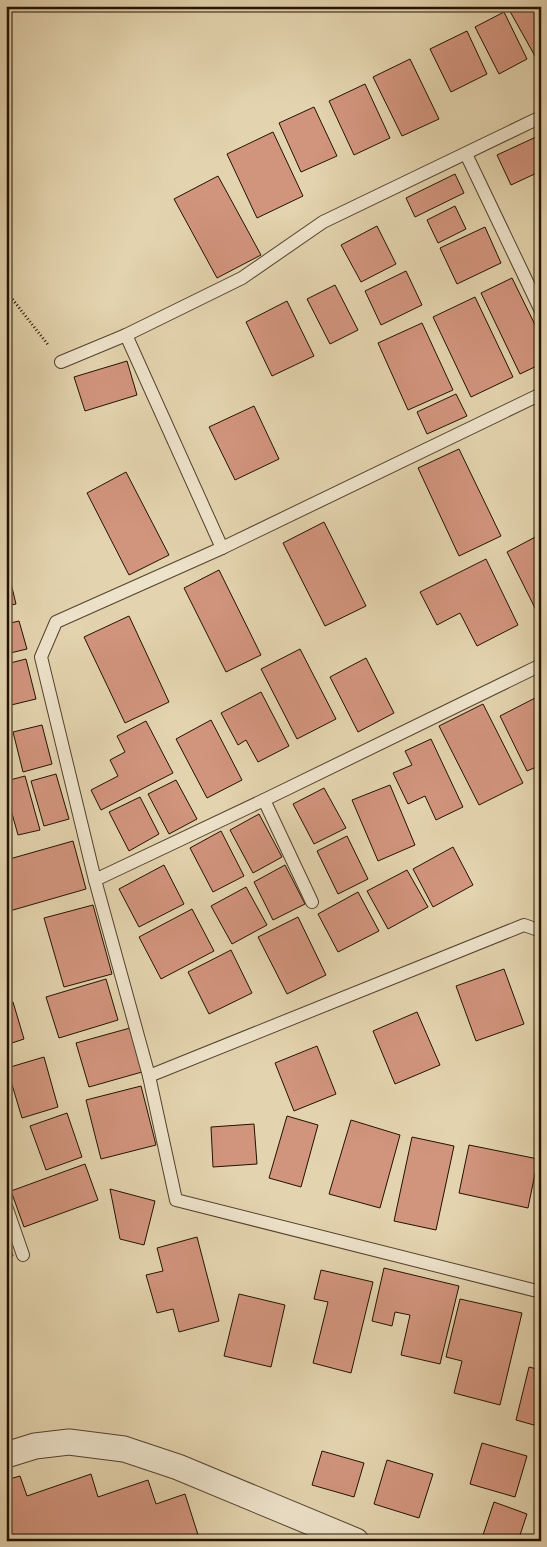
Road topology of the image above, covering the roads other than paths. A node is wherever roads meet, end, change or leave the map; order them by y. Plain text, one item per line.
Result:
1 (541, 117) edge
2 (466, 154) junction
3 (541, 311) edge
4 (126, 335) junction
5 (60, 362) road end
6 (541, 394) edge
7 (222, 548) junction
8 (541, 665) edge
9 (264, 800) junction
10 (95, 880) junction
11 (312, 902) dead end
12 (541, 931) edge
13 (149, 1076) junction
14 (6, 1206) edge
15 (23, 1255) dead end
16 (541, 1292) edge
17 (6, 1455) edge
18 (356, 1541) edge

1 - 2 lane
2 - 3 lane
2 - 4 lane
4 - 5 lane
4 - 7 lane
6 - 7 lane
7 - 10 lane
8 - 9 lane
9 - 10 lane
9 - 11 lane
10 - 13 lane
12 - 13 lane
13 - 16 lane
14 - 15 lane
17 - 18 street

